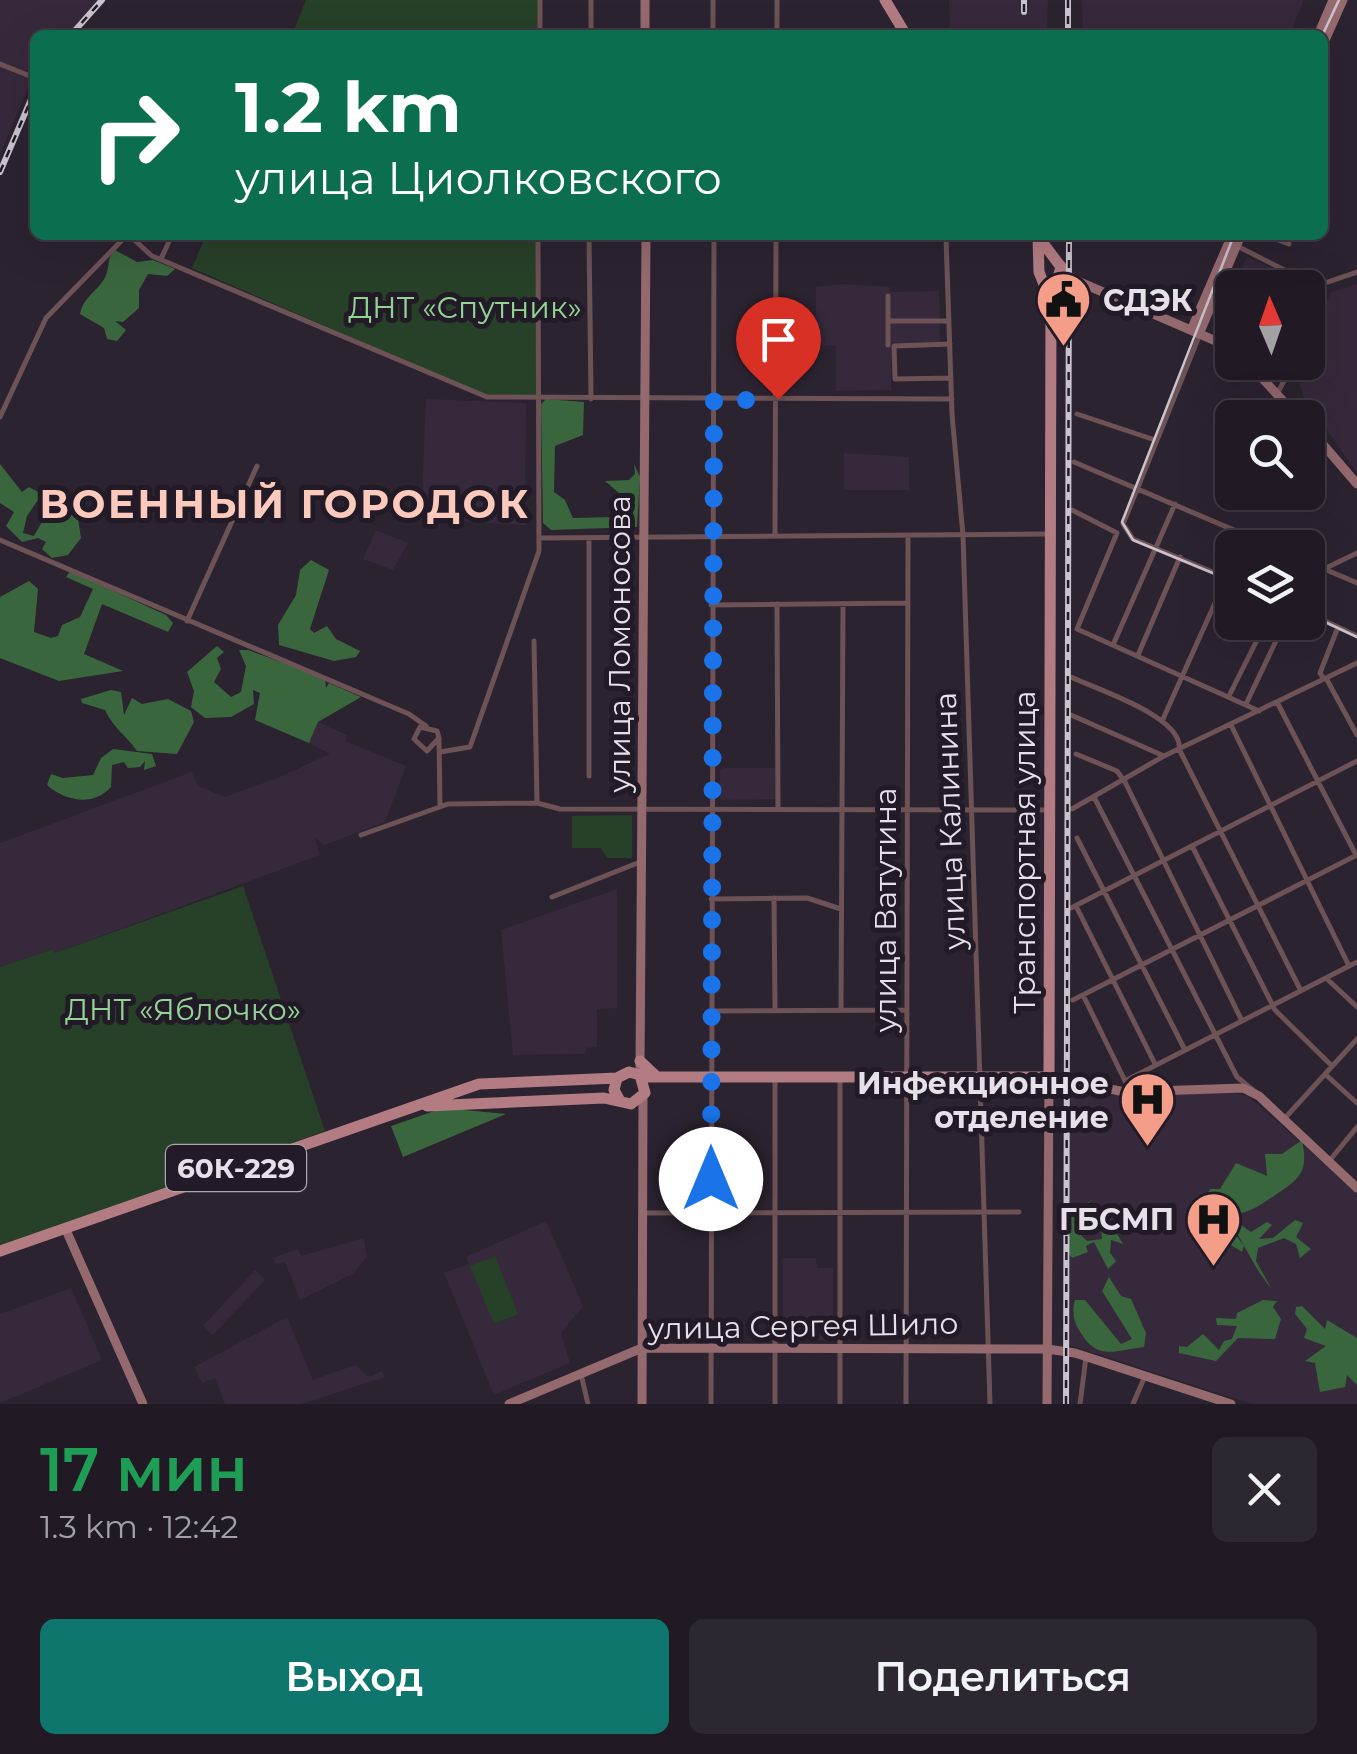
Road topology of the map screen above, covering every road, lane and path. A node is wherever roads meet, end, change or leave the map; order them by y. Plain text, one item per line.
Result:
1 (540, 0) edge
2 (591, 0) edge
3 (645, 0) edge
4 (713, 0) edge
5 (777, 0) edge
6 (885, 0) edge
7 (1333, 0) edge
8 (1343, 0) edge
9 (540, 30) edge
10 (591, 30) edge
11 (646, 30) edge
12 (713, 30) edge
13 (777, 30) edge
14 (903, 30) edge
15 (1320, 30) edge
16 (1328, 34) edge
17 (0, 64) edge
18 (30, 76) edge
19 (123, 240) edge
20 (135, 240) edge
21 (170, 240) edge
22 (538, 240) edge
23 (589, 240) edge
24 (646, 240) edge
25 (714, 240) edge
26 (776, 240) edge
27 (946, 240) edge
28 (1037, 240) edge
29 (1041, 240) edge
30 (1230, 240) edge
31 (1239, 240) edge
32 (1278, 240) edge
33 (1289, 244) dead end
34 (161, 259) junction
35 (1059, 261) junction
36 (1038, 269) junction
37 (1289, 270) edge
38 (1357, 272) edge
39 (1062, 276) junction
40 (1325, 283) edge
41 (888, 296) dead end
42 (1051, 301) junction
43 (888, 321) junction
44 (949, 321) junction
45 (1196, 330) junction
46 (1215, 340) edge
47 (950, 344) junction
48 (888, 345) dead end
49 (951, 378) junction
50 (1264, 380) edge
51 (1284, 380) edge
52 (1277, 394) junction
53 (538, 399) junction
54 (592, 399) junction
55 (645, 399) junction
56 (778, 399) junction
57 (952, 399) junction
58 (1282, 400) edge
59 (714, 401) junction
60 (1076, 414) dead end
61 (0, 417) edge
62 (1156, 440) junction
63 (1325, 447) edge
64 (1074, 462) dead end
65 (258, 466) dead end
66 (1357, 484) edge
67 (1136, 486) junction
68 (1175, 504) junction
69 (1072, 510) dead end
70 (1237, 530) edge
71 (1049, 534) junction
72 (964, 535) junction
73 (774, 536) junction
74 (908, 536) junction
75 (645, 537) junction
76 (711, 537) junction
77 (540, 538) junction
78 (590, 538) junction
79 (0, 540) edge
80 (1158, 549) junction
81 (1357, 553) edge
82 (1180, 557) junction
83 (1326, 568) joint
84 (1215, 572) edge
85 (1357, 583) edge
86 (908, 603) junction
87 (777, 604) junction
88 (843, 604) junction
89 (711, 605) junction
90 (1215, 609) edge
91 (187, 621) junction
92 (1325, 621) edge
93 (1338, 627) junction
94 (1357, 636) edge
95 (1257, 640) edge
96 (1276, 640) edge
97 (534, 641) dead end
98 (1113, 645) junction
99 (1138, 656) junction
100 (1357, 662) edge
101 (1182, 676) junction
102 (1071, 678) dead end
103 (1325, 678) junction
104 (1229, 696) junction
105 (1277, 702) junction
106 (1246, 704) junction
107 (1259, 711) junction
108 (1071, 715) dead end
109 (1163, 719) junction
110 (426, 726) junction
111 (1230, 726) junction
112 (1357, 736) edge
113 (439, 738) junction
114 (1179, 749) junction
115 (427, 751) junction
116 (1076, 754) dead end
117 (440, 755) junction
118 (1164, 756) junction
119 (1357, 762) edge
120 (590, 776) dead end
121 (1124, 782) junction
122 (1318, 782) junction
123 (1094, 797) junction
124 (537, 803) junction
125 (440, 806) junction
126 (1270, 806) junction
127 (643, 808) junction
128 (711, 808) junction
129 (778, 808) junction
130 (842, 808) junction
131 (908, 808) junction
132 (973, 809) junction
133 (1072, 809) dead end
134 (1050, 810) junction
135 (1222, 831) junction
136 (360, 835) dead end
137 (1077, 838) dead end
138 (1192, 846) junction
139 (1357, 856) edge
140 (1164, 861) junction
141 (642, 862) junction
142 (1134, 876) junction
143 (1307, 880) junction
144 (1104, 891) junction
145 (552, 898) dead end
146 (774, 898) junction
147 (711, 899) junction
148 (1258, 905) junction
149 (842, 910) junction
150 (1229, 920) junction
151 (1200, 935) junction
152 (1171, 950) junction
153 (1357, 962) edge
154 (1142, 965) junction
155 (1349, 966) junction
156 (1326, 978) junction
157 (1113, 980) junction
158 (1302, 990) junction
159 (1083, 994) junction
160 (1073, 1000) dead end
161 (1272, 1006) junction
162 (1357, 1007) edge
163 (841, 1010) junction
164 (907, 1010) junction
165 (711, 1011) junction
166 (775, 1011) junction
167 (1242, 1021) junction
168 (1214, 1035) junction
169 (1357, 1039) edge
170 (1185, 1050) junction
171 (640, 1057) junction
172 (1156, 1066) junction
173 (1332, 1066) junction
174 (1325, 1074) junction
175 (656, 1077) junction
176 (678, 1077) junction
177 (907, 1077) junction
178 (979, 1077) junction
179 (1049, 1077) junction
180 (611, 1078) junction
181 (711, 1078) junction
182 (775, 1078) junction
183 (840, 1078) junction
184 (1125, 1081) junction
185 (643, 1085) junction
186 (1130, 1092) junction
187 (1259, 1096) junction
188 (623, 1102) junction
189 (1357, 1103) edge
190 (418, 1105) junction
191 (1284, 1120) junction
192 (1357, 1127) edge
193 (642, 1144) junction
194 (1329, 1161) junction
195 (1357, 1188) edge
196 (1019, 1212) dead end
197 (642, 1213) junction
198 (711, 1213) junction
199 (775, 1213) junction
200 (840, 1213) junction
201 (906, 1213) junction
202 (983, 1213) junction
203 (66, 1230) junction
204 (0, 1252) edge
205 (642, 1348) junction
206 (711, 1348) junction
207 (775, 1348) junction
208 (840, 1349) junction
209 (906, 1349) junction
210 (990, 1349) junction
211 (1047, 1349) junction
212 (1086, 1357) junction
213 (581, 1374) junction
214 (1145, 1376) junction
215 (1196, 1399) edge
216 (529, 1400) edge
217 (143, 1404) edge
218 (509, 1404) edge
219 (588, 1404) edge
220 (642, 1404) edge
221 (711, 1404) edge
222 (775, 1404) edge
223 (840, 1404) edge
224 (906, 1404) edge
225 (990, 1404) edge
226 (1048, 1404) edge
227 (1080, 1404) edge
228 (1133, 1404) edge
229 (1230, 1404) edge

1 - 9 street
2 - 10 street
3 - 11 street
4 - 12 street
5 - 13 street
6 - 14 main road
7 - 15 street
8 - 16 street
17 - 18 street
19 - 61 street
20 - 34 street
21 - 34 street
22 - 53 street
23 - 54 street
24 - 55 street, улица Ломоносова
25 - 59 street
26 - 56 street
27 - 44 street, улица Калинина
28 - 36 main road
29 - 35 main road
30 - 45 street
31 - 37 street
31 - 45 street
32 - 33 street
34 - 53 street
35 - 36 main road
35 - 39 main road
36 - 39 main road
36 - 42 main road
38 - 40 street
39 - 42 main road
39 - 45 street
41 - 43 street
42 - 71 main road, Транспортная улица
43 - 44 street
43 - 48 street
44 - 47 street, улица Калинина
45 - 46 street
45 - 62 street
47 - 49 street, улица Калинина
47 - 49 street
49 - 57 street, улица Калинина
50 - 52 street
51 - 52 street
52 - 58 street
53 - 54 street
53 - 77 street
54 - 55 street
55 - 59 street
55 - 75 street, улица Ломоносова
56 - 57 street
56 - 59 street
56 - 73 street
57 - 72 street, улица Калинина
59 - 76 street
60 - 62 street
62 - 67 street
63 - 66 street
64 - 67 street
65 - 91 street
67 - 68 street
67 - 80 street
68 - 70 street
68 - 80 street
69 - 98 street
71 - 72 street
71 - 134 main road, Транспортная улица
72 - 74 street
72 - 132 street, улица Калинина
73 - 74 street
73 - 76 street
74 - 86 street, улица Ватутина
75 - 76 street
75 - 78 street
75 - 127 street, улица Ломоносова
76 - 89 street
77 - 78 street
77 - 117 street
78 - 120 street
79 - 91 street
80 - 82 street
80 - 98 street
81 - 83 street
82 - 84 street
82 - 99 street
83 - 85 street
86 - 88 street
86 - 131 street, улица Ватутина
87 - 88 street
87 - 89 street
87 - 129 street
88 - 130 street
89 - 128 street
90 - 101 street
91 - 110 street
92 - 93 street
93 - 94 street
93 - 103 street
95 - 104 street
96 - 106 street
97 - 124 street
98 - 99 street
99 - 101 street
100 - 103 street
101 - 104 street
101 - 109 street
102 - 109 street
103 - 105 street
103 - 112 street
104 - 106 street
105 - 107 street
105 - 122 street
106 - 107 street
107 - 111 street
108 - 118 street
109 - 114 street
110 - 113 street
110 - 115 street
111 - 114 street
111 - 126 street
113 - 115 street
113 - 117 street
114 - 118 street
114 - 135 street
115 - 117 street
116 - 121 street
117 - 125 street
118 - 121 street
119 - 122 street
121 - 123 street
121 - 140 street
122 - 126 street
122 - 139 street
123 - 133 street
123 - 142 street
124 - 125 street
124 - 127 street
125 - 136 street
126 - 135 street
126 - 143 street
127 - 128 street
127 - 141 street, улица Ломоносова
128 - 129 street
128 - 147 street
129 - 130 street
130 - 131 street
130 - 149 street
131 - 132 street
131 - 164 street, улица Ватутина
132 - 134 street
132 - 178 street, улица Калинина
134 - 179 main road, Транспортная улица
135 - 138 street
135 - 148 street
137 - 144 street
138 - 140 street
138 - 150 street
139 - 143 street
140 - 142 street
140 - 151 street
141 - 145 street
141 - 171 street, улица Ломоносова
142 - 144 street
142 - 152 street
143 - 148 street
143 - 155 street
144 - 154 street
144 - 157 street
146 - 147 street
146 - 149 street
146 - 166 street
147 - 165 street
148 - 150 street
148 - 158 street
149 - 163 street
150 - 151 street
150 - 161 street
151 - 152 street
151 - 167 street
152 - 154 street
152 - 168 street
153 - 155 street
154 - 157 street
154 - 170 street
155 - 156 street
156 - 158 street
156 - 162 street
157 - 159 street
157 - 172 street
158 - 161 street
159 - 160 street
159 - 184 street
161 - 167 street
161 - 173 street
163 - 164 street
163 - 166 street
164 - 177 street, улица Ватутина
165 - 166 street
165 - 181 street
167 - 168 street
168 - 170 street
168 - 187 street
169 - 173 street
170 - 172 street
171 - 175 main road
171 - 180 street
171 - 185 street, улица Ломоносова
172 - 184 street
173 - 174 street
174 - 189 street
174 - 191 street
175 - 176 main road
175 - 185 main road
176 - 181 main road
176 - 185 main road
177 - 178 main road
177 - 183 main road
177 - 201 street, улица Ватутина
178 - 179 main road
178 - 202 street, улица Калинина
179 - 186 street
179 - 211 street, Транспортная улица
180 - 185 main road
180 - 188 main road
180 - 190 main road
181 - 182 main road
181 - 198 street
182 - 183 main road
182 - 199 street
183 - 200 street
184 - 186 street
185 - 188 main road
185 - 193 street, улица Ломоносова
186 - 187 street
187 - 191 street
188 - 190 main road
188 - 193 street, улица Ломоносова
190 - 203 main road, 60К-229
191 - 194 street
192 - 194 street
193 - 197 street, улица Ломоносова
194 - 195 street
196 - 202 street
197 - 198 street
197 - 205 street, улица Ломоносова
198 - 199 street
198 - 206 street
199 - 200 street
199 - 207 street
200 - 201 street
200 - 208 street
201 - 202 street
201 - 209 street, улица Ватутина
202 - 210 street, улица Калинина
203 - 204 main road, 60К-229
203 - 217 street
205 - 206 street, улица Сергея Шило
205 - 213 street, улица Сергея Шило
205 - 220 street, улица Ломоносова
206 - 207 street, улица Сергея Шило
206 - 221 street
207 - 208 street, улица Сергея Шило
207 - 222 street
208 - 209 street, улица Сергея Шило
208 - 223 street
209 - 210 street, улица Сергея Шило
209 - 224 street, улица Ватутина
210 - 211 street, улица Сергея Шило
210 - 225 street, улица Калинина
211 - 212 street, улица Сергея Шило
211 - 226 street, Транспортная улица
212 - 214 street, улица Сергея Шило
212 - 227 street
213 - 216 street, улица Сергея Шило
213 - 219 street
214 - 215 street, улица Сергея Шило
214 - 228 street
215 - 229 street, улица Сергея Шило
216 - 218 street, улица Сергея Шило

